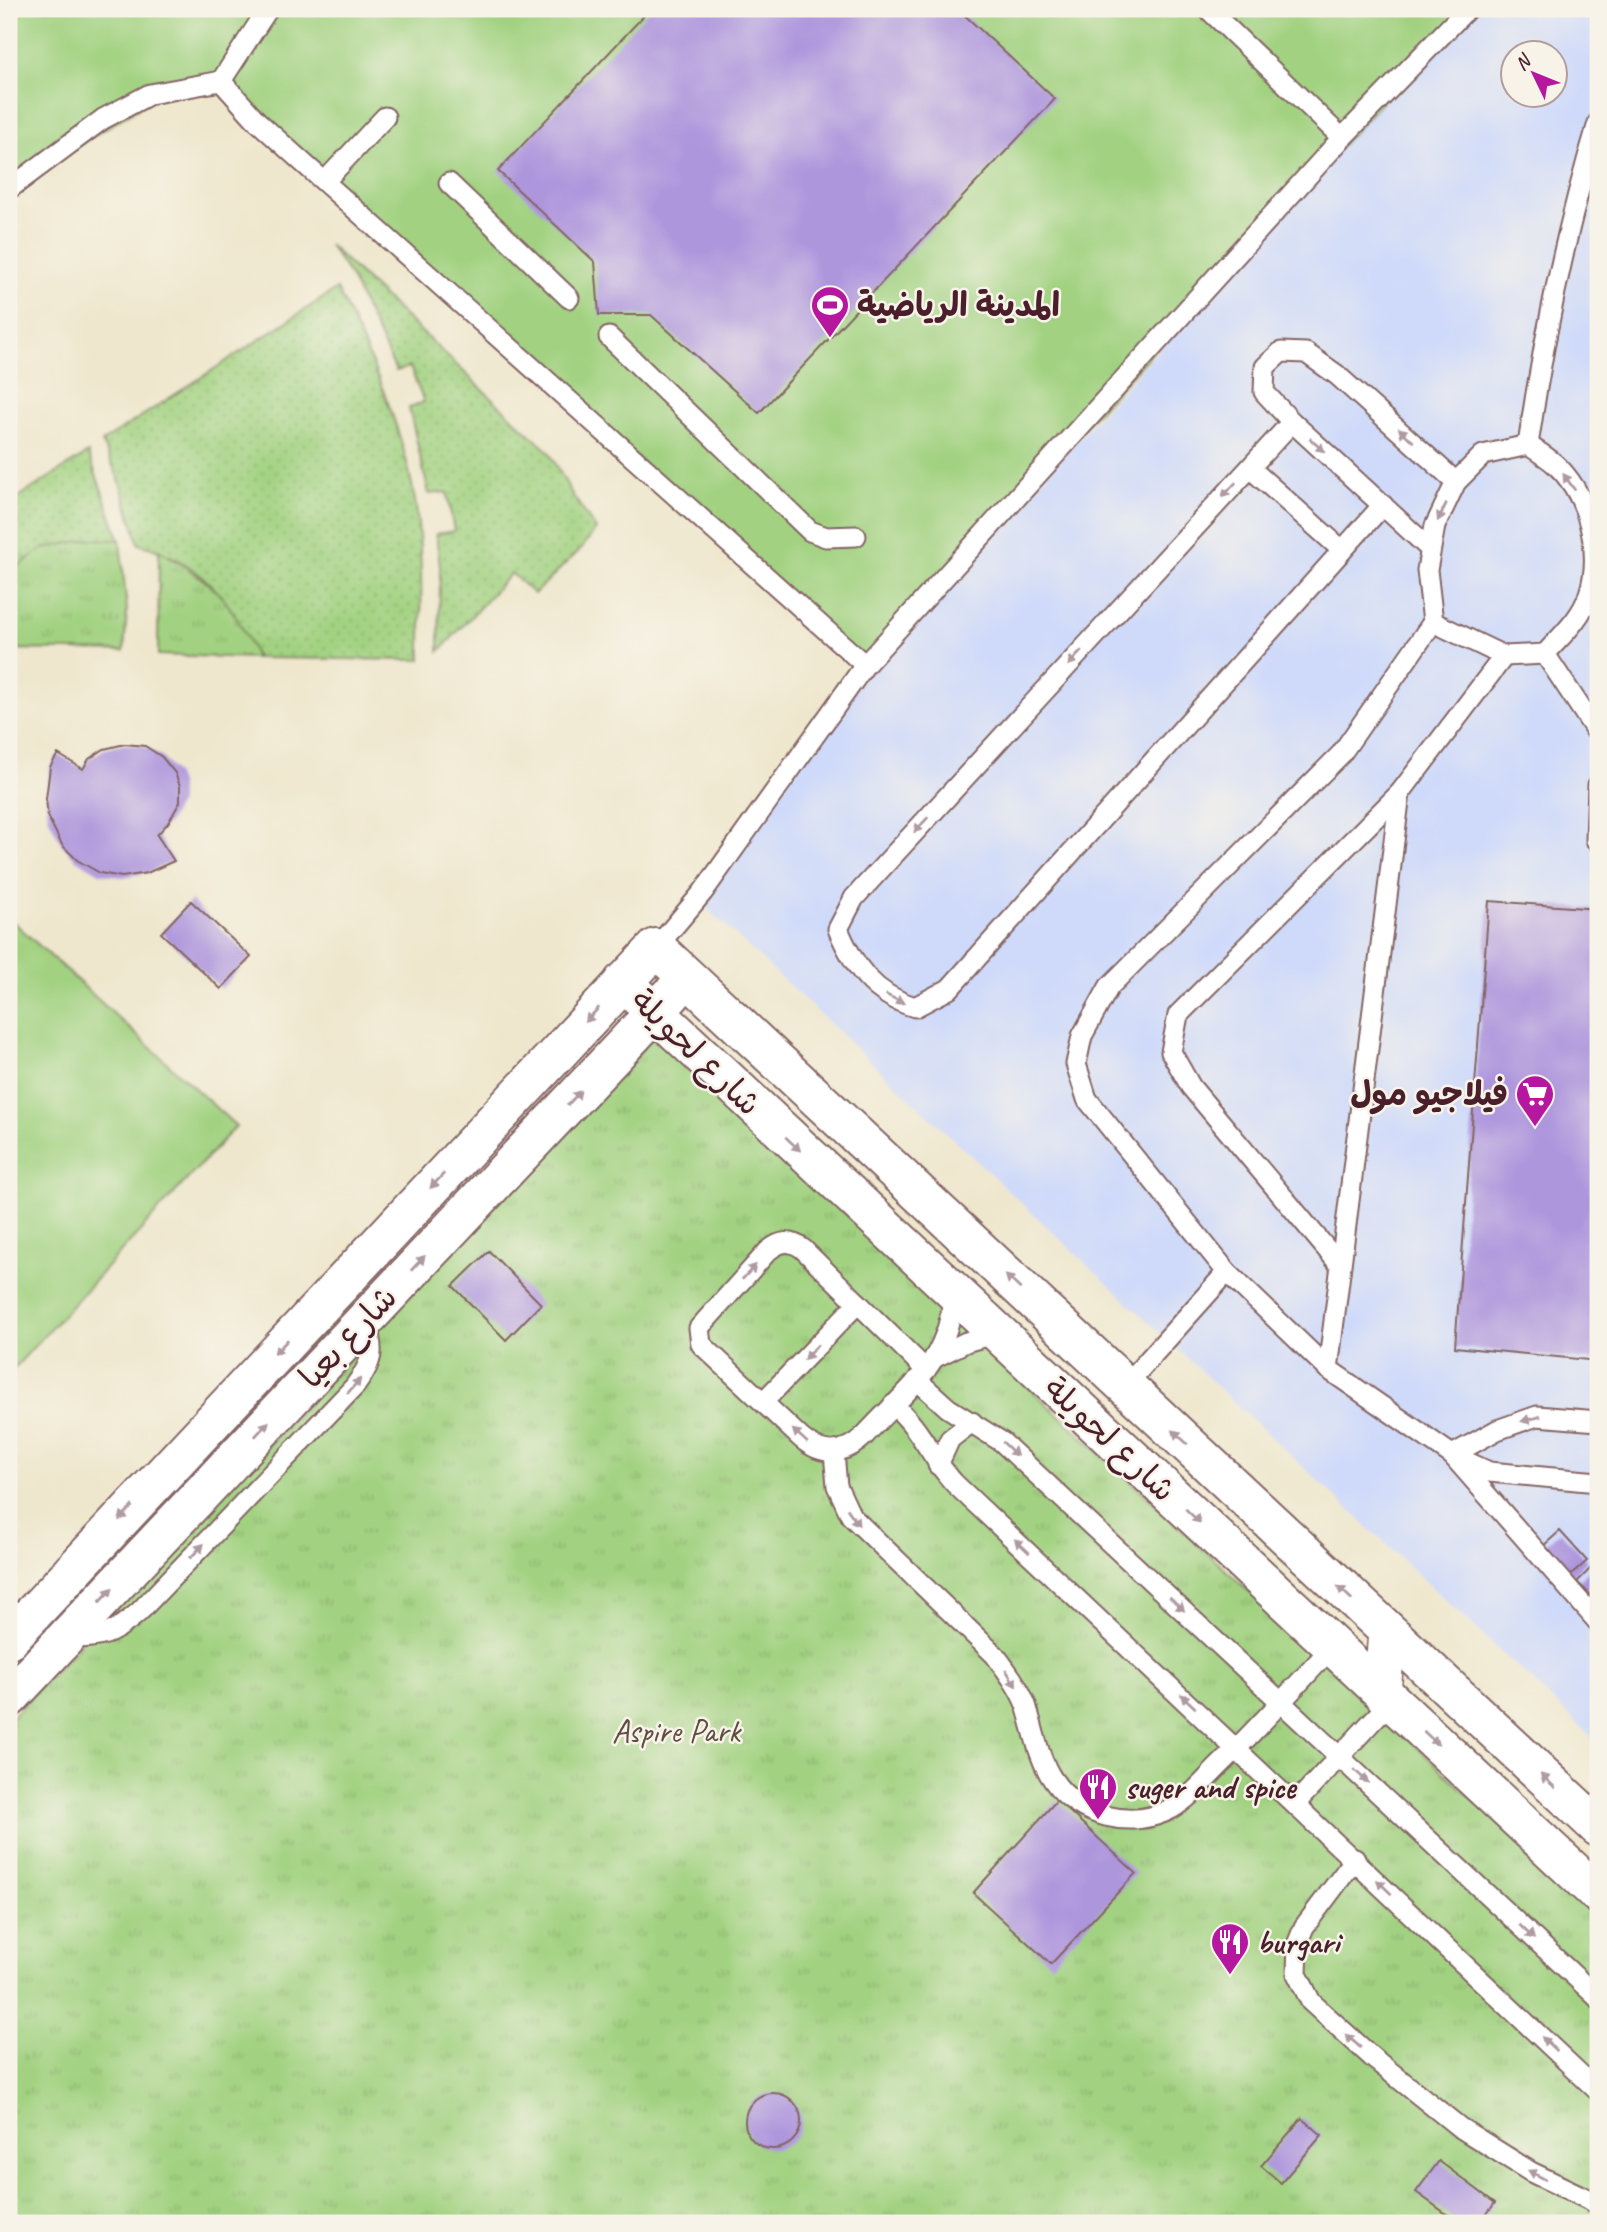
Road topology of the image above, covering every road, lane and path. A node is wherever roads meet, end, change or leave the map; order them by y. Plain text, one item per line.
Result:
1 (268, 9) edge
2 (1209, 9) edge
3 (1467, 9) edge
4 (221, 81) junction
5 (385, 117) dead end
6 (1598, 123) edge
7 (1342, 138) junction
8 (325, 181) junction
9 (449, 183) dead end
10 (9, 189) edge
11 (569, 298) dead end
12 (609, 337) dead end
13 (1293, 422) junction
14 (1528, 445) junction
15 (1250, 468) junction
16 (1456, 482) junction
17 (1383, 505) junction
18 (856, 536) dead end
19 (1430, 549) junction
20 (1342, 550) junction
21 (1433, 622) junction
22 (1545, 654) junction
23 (1504, 656) junction
24 (865, 665) junction
25 (1598, 734) edge
26 (1598, 785) edge
27 (1400, 793) junction
28 (1596, 841) dead end
29 (656, 948) junction
30 (688, 978) junction
31 (623, 982) junction
32 (654, 1013) junction
33 (1340, 1265) junction
34 (1227, 1272) junction
35 (953, 1292) junction
36 (858, 1303) junction
37 (997, 1333) junction
38 (927, 1368) junction
39 (1328, 1368) junction
40 (1125, 1386) junction
41 (763, 1402) junction
42 (893, 1405) junction
43 (1598, 1421) edge
44 (972, 1422) junction
45 (1093, 1422) junction
46 (834, 1453) junction
47 (1452, 1455) junction
48 (938, 1465) junction
49 (1598, 1482) edge
50 (1598, 1622) edge
51 (1388, 1632) junction
52 (9, 1639) edge
53 (1332, 1647) junction
54 (1423, 1666) junction
55 (1387, 1697) junction
56 (9, 1698) edge
57 (1281, 1702) junction
58 (1238, 1748) junction
59 (1341, 1757) junction
60 (1296, 1802) junction
61 (1598, 1827) edge
62 (1355, 1859) junction
63 (1598, 1895) edge
64 (1598, 1998) edge
65 (1598, 2091) edge
66 (1598, 2203) edge

1 - 4 lane
2 - 7 lane
3 - 7 lane
4 - 8 lane
4 - 10 lane
5 - 8 lane
6 - 14 lane
7 - 24 lane
8 - 24 lane
9 - 11 lane
12 - 18 lane
13 - 15 lane
16 -> 13 lane
13 -> 17 lane
14 - 16 lane
22 -> 14 lane
15 - 20 lane
15 -> 20 lane
16 -> 19 lane
17 - 19 lane
17 - 20 lane
19 - 21 lane
21 - 23 lane
21 - 34 lane
22 - 23 lane
22 - 25 lane
23 - 27 lane
24 - 29 lane
26 - 28 lane
27 - 33 lane
27 - 33 lane
29 - 30 street, شارع لحويلة
29 - 31 street, شارع بعيا
30 - 32 street, شارع بعيا
40 -> 30 street, شارع لحويلة
31 - 32 street, شارع لحويلة
31 -> 52 street, شارع بعيا
32 -> 35 street, شارع لحويلة
56 -> 32 street, شارع بعيا
33 - 39 lane
34 - 39 lane
34 - 40 lane
35 - 37 street, شارع لحويلة
35 - 38 lane
36 - 38 lane
36 -> 41 lane
41 -> 36 lane
37 - 38 lane
37 - 45 street, شارع لحويلة
38 - 42 lane
38 - 44 lane
39 - 47 lane
40 - 45 street
51 -> 40 street, شارع لحويلة
46 -> 41 lane
42 - 46 lane
42 - 48 lane
43 -> 47 lane
44 - 48 lane
44 -> 57 lane
45 -> 53 street, شارع لحويلة
46 -> 58 lane
47 - 49 lane
47 - 50 lane
58 -> 48 lane
51 - 54 street, شارع لحويلة
51 - 55 street
53 - 55 street, شارع لحويلة
53 - 57 lane
54 - 55 street
61 -> 54 street, شارع لحويلة
55 - 59 lane
55 -> 63 street, شارع لحويلة
57 - 58 lane
57 - 59 lane
58 - 60 lane
59 - 60 lane
59 -> 64 lane
60 - 62 lane
65 -> 62 lane
66 -> 62 lane

